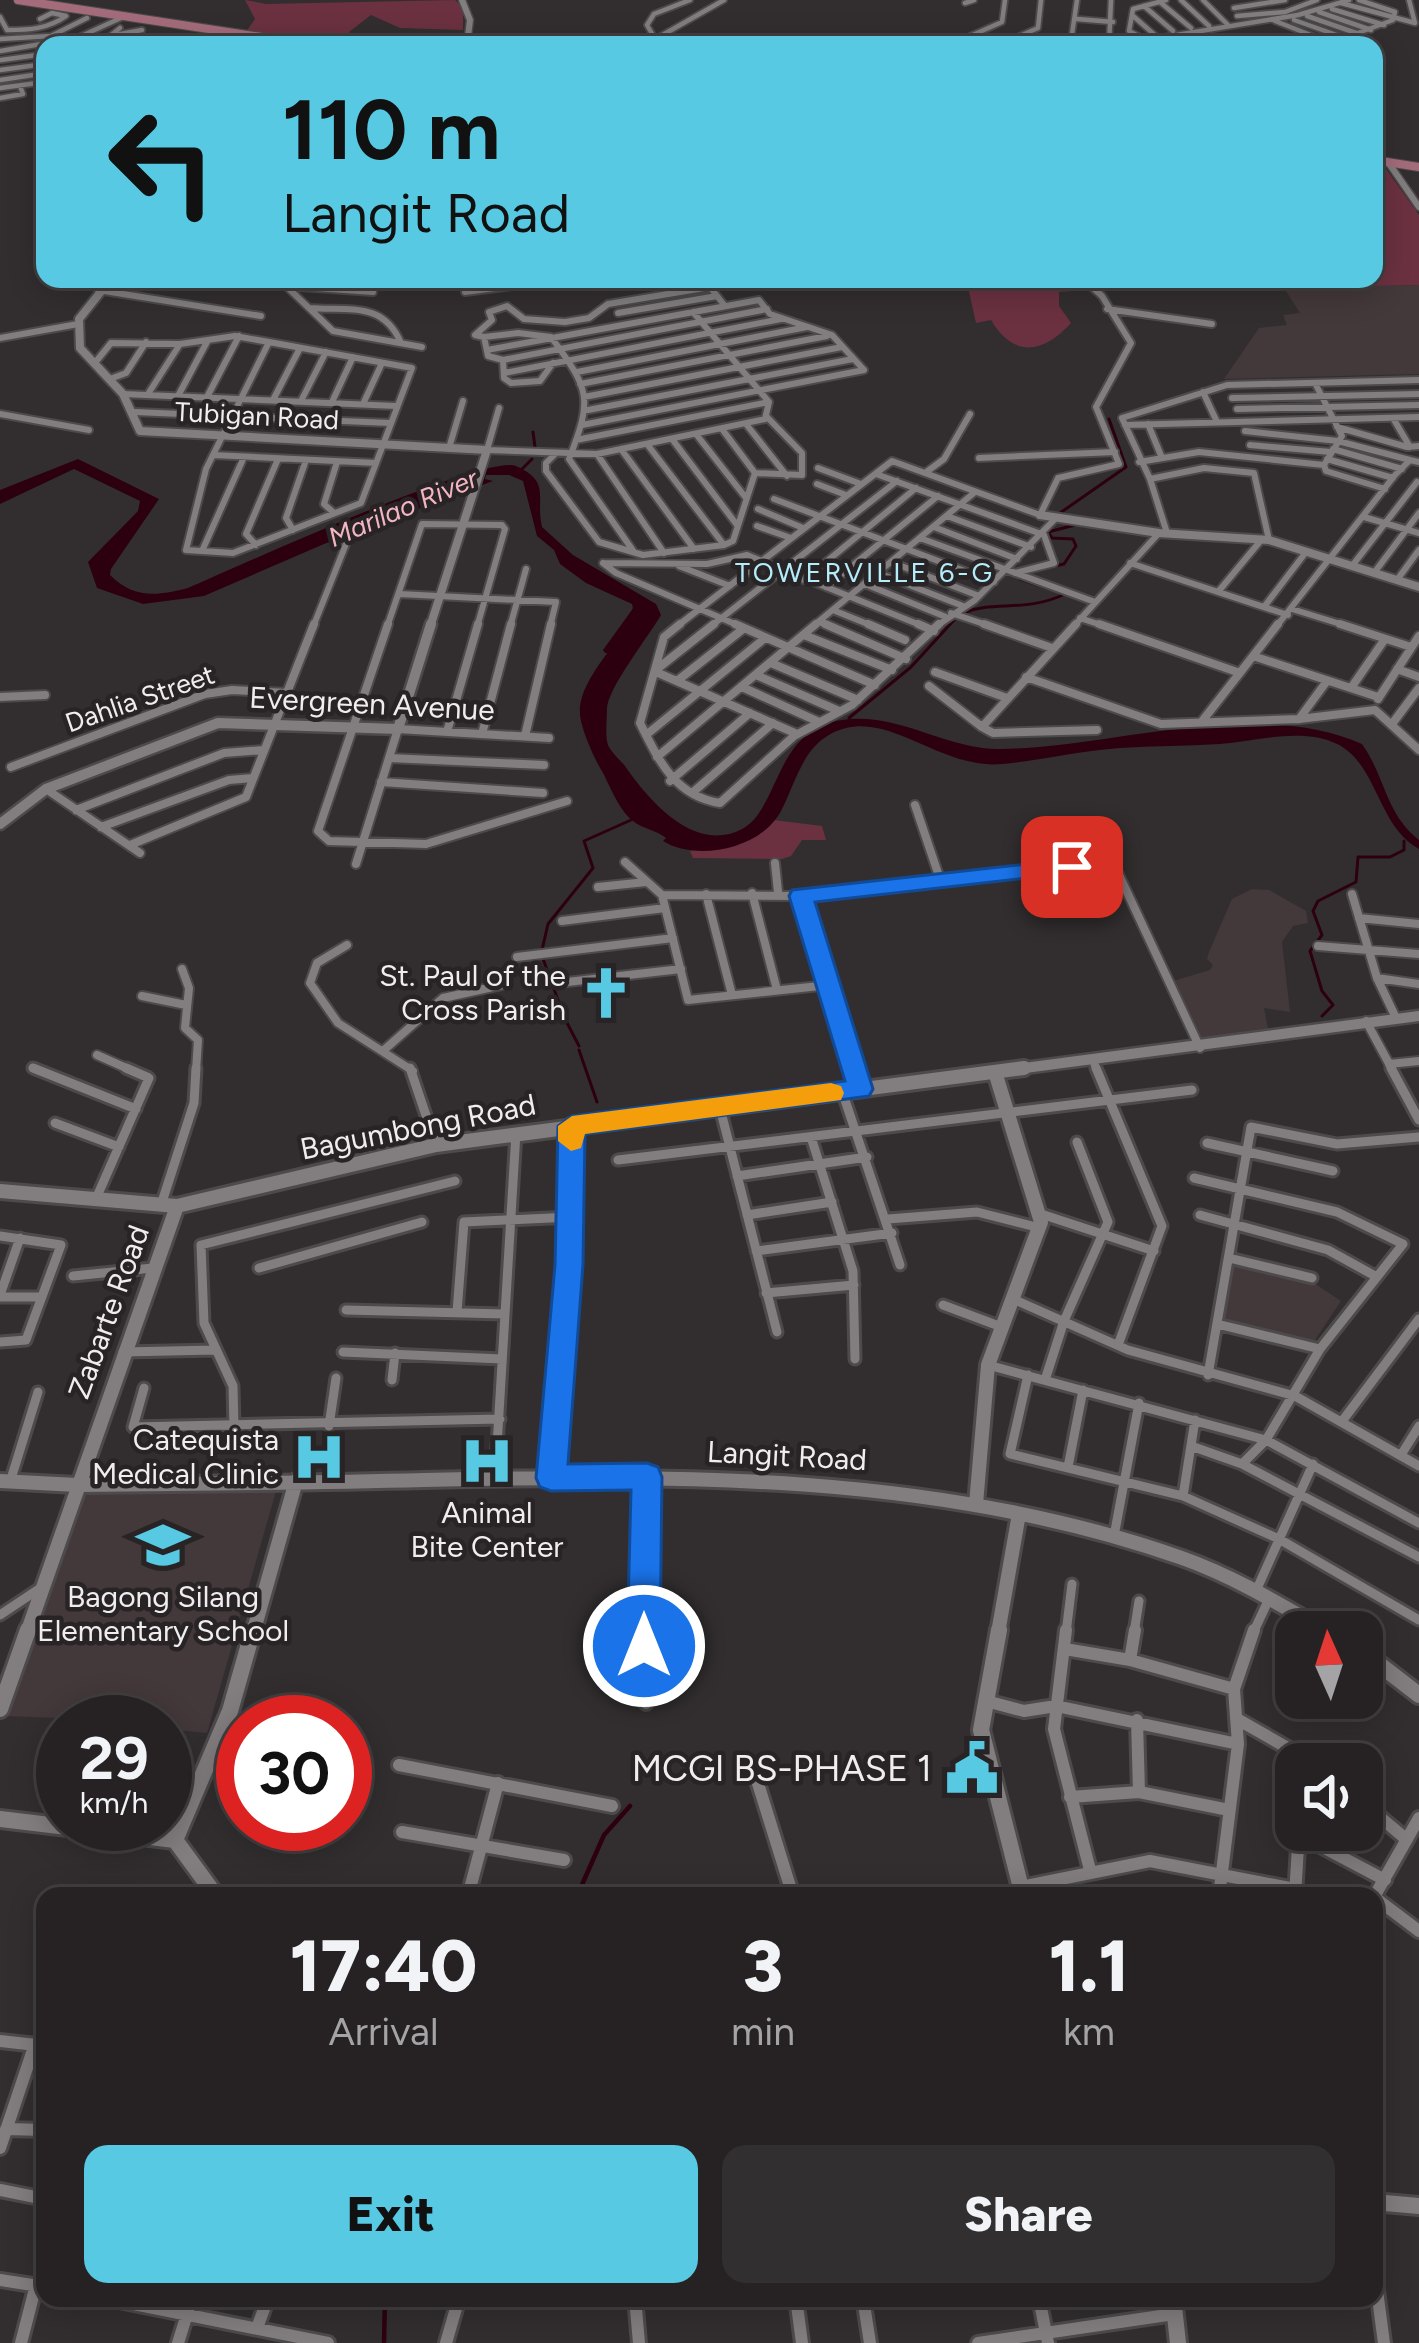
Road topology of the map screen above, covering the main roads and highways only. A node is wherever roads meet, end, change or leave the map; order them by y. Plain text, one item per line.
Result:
1 (18, 0) edge
2 (242, 36) edge
3 (1383, 161) edge
4 (1419, 167) edge

1 - 2 main road
3 - 4 main road

